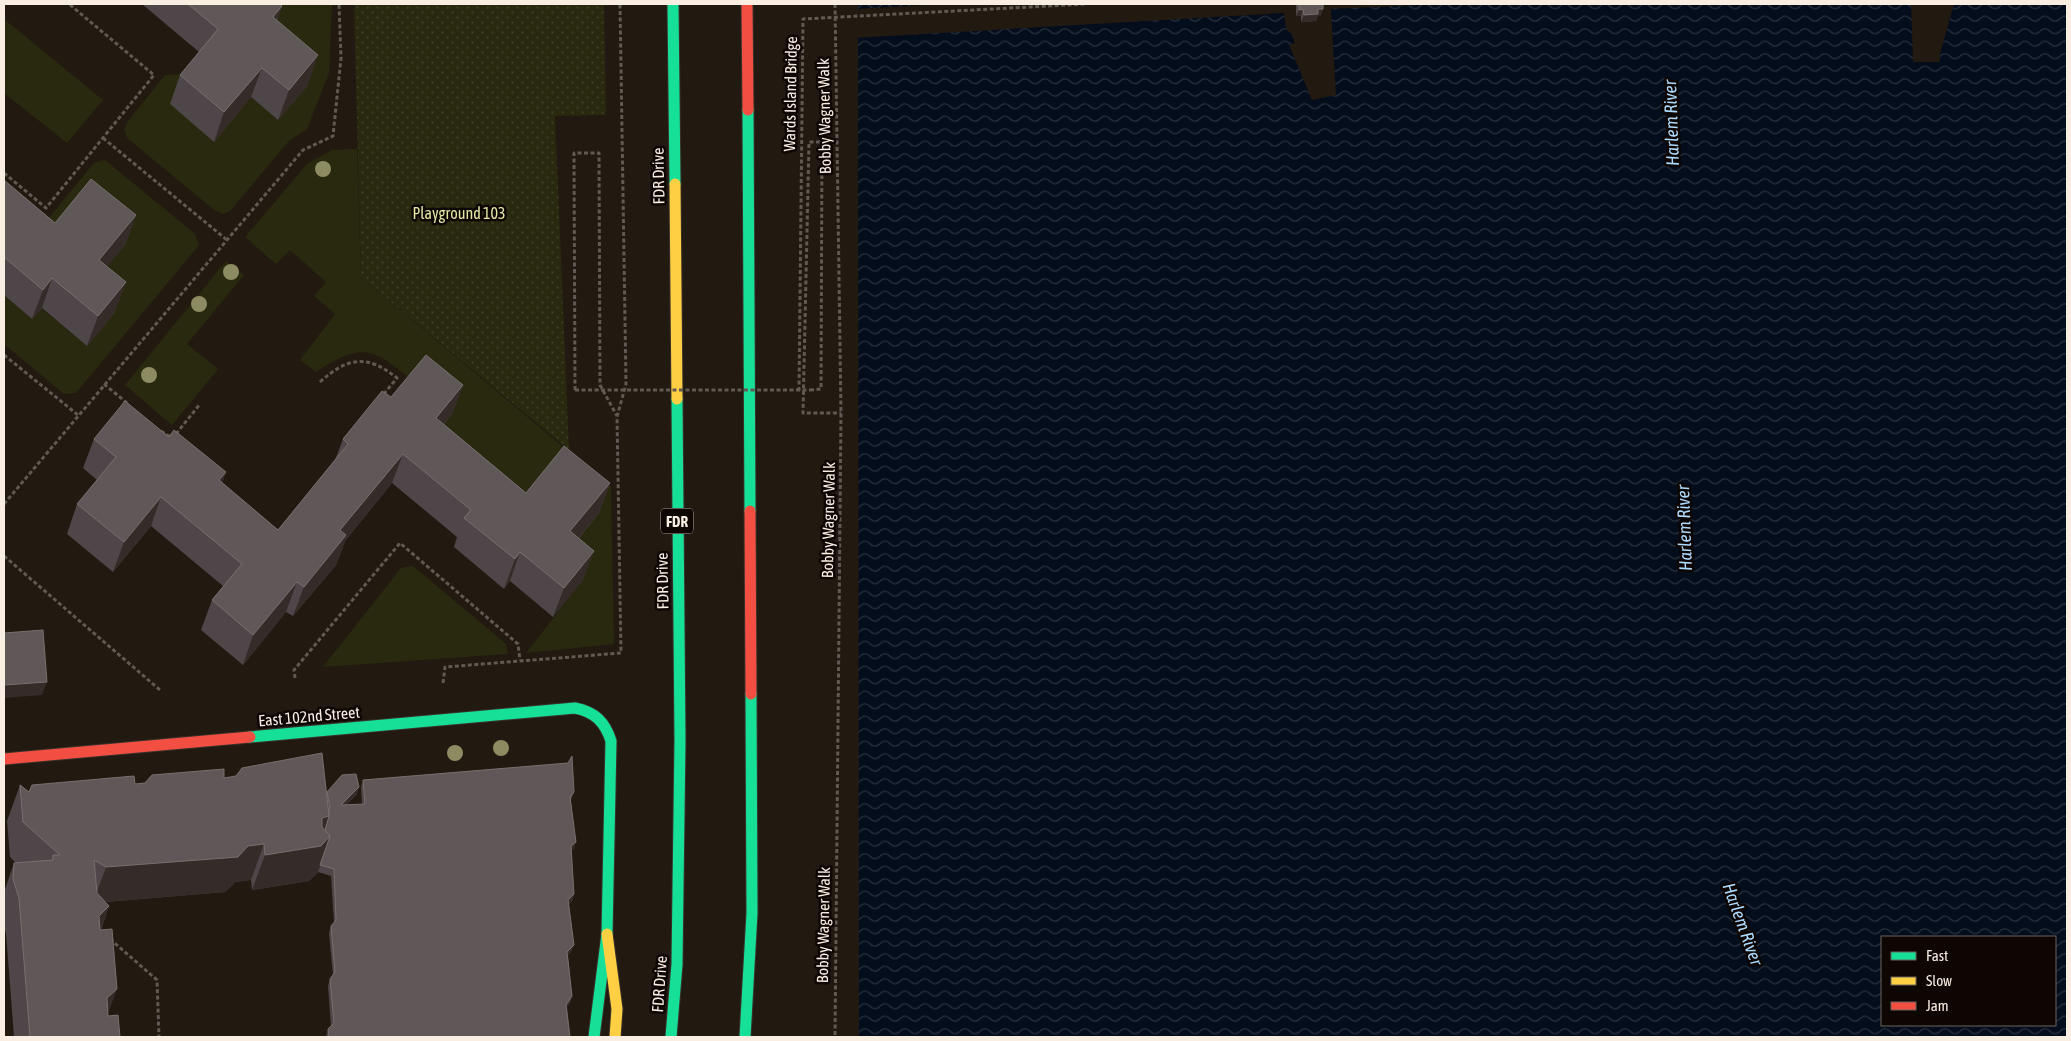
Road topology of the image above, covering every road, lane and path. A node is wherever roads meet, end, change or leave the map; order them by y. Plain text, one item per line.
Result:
1 (69, 4) edge
2 (339, 4) edge
3 (620, 4) edge
4 (673, 4) edge
5 (747, 4) edge
6 (835, 4) edge
7 (1086, 4) edge
8 (103, 138) junction
9 (4, 173) edge
10 (227, 240) junction
11 (4, 355) edge
12 (320, 382) dead end
13 (104, 384) junction
14 (800, 391) junction
15 (379, 400) edge
16 (200, 404) dead end
17 (134, 409) edge
18 (841, 413) junction
19 (78, 415) junction
20 (617, 417) junction
21 (156, 427) edge
22 (4, 504) edge
23 (4, 556) edge
24 (520, 660) junction
25 (445, 667) dead end
26 (295, 678) dead end
27 (160, 690) dead end
28 (4, 759) edge
29 (103, 932) edge
30 (607, 934) junction
31 (158, 1037) edge
32 (594, 1037) edge
33 (614, 1037) edge
34 (671, 1037) edge
35 (745, 1037) edge
36 (835, 1037) edge

1 - 8 path
2 - 10 path
3 - 20 path
4 - 34 main road, FDR Drive / FDR
5 - 35 main road
6 - 18 path, Bobby Wagner Walk
7 - 14 path, Wards Island Bridge, bridge
8 - 9 path
8 - 10 path
10 - 13 path
11 - 19 path
12 - 15 path
13 - 17 path
13 - 19 path
14 - 18 path, Wards Island Bridge, bridge
14 - 20 path, Wards Island Bridge, bridge
16 - 21 path
18 - 36 path, Bobby Wagner Walk
19 - 22 path
20 - 24 path
23 - 27 path
24 - 25 path
24 - 26 path
28 - 30 main road, East 102nd Street
29 - 31 path
30 - 32 main road
30 - 33 main road

